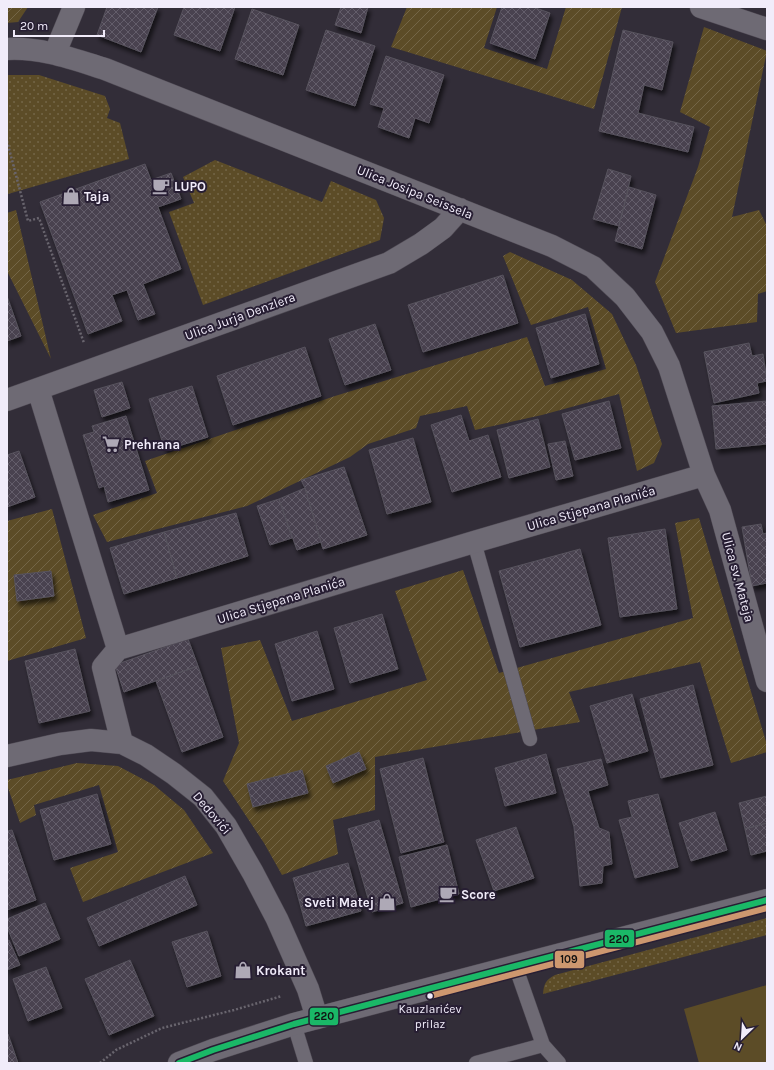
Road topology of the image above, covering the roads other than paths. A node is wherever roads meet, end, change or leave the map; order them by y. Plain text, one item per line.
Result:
1 (74, 7) edge
2 (701, 7) edge
3 (767, 29) edge
4 (7, 49) edge
5 (54, 53) junction
6 (460, 209) junction
7 (38, 389) junction
8 (7, 400) edge
9 (704, 475) junction
10 (474, 542) junction
11 (118, 649) junction
12 (767, 681) edge
13 (530, 739) dead end
14 (122, 743) junction
15 (7, 756) edge
16 (767, 900) edge
17 (514, 965) junction
18 (317, 1018) junction
19 (294, 1024) junction
20 (543, 1045) junction
21 (179, 1063) edge
22 (306, 1063) edge
23 (476, 1063) edge
24 (559, 1063) edge

1 - 5 street
2 - 3 street
4 - 5 street, Ulica Josipa Seissela
5 - 6 street, Ulica Josipa Seissela
6 - 7 street, Ulica Jurja Denzlera
6 - 9 street, Ulica Josipa Seissela
7 - 8 street, Ulica Jurja Denzlera
7 - 11 street
9 - 10 street, Ulica Stjepana Planića
9 - 12 street, Ulica sv. Mateja
10 - 11 street, Ulica Stjepana Planića
10 - 13 lane
11 - 14 street
14 - 15 street, Dedovići
14 - 18 street, Dedovići
16 - 17 street
17 - 18 street
17 - 20 lane
18 - 19 street
19 - 21 street
19 - 22 lane
20 - 23 lane
20 - 24 lane

